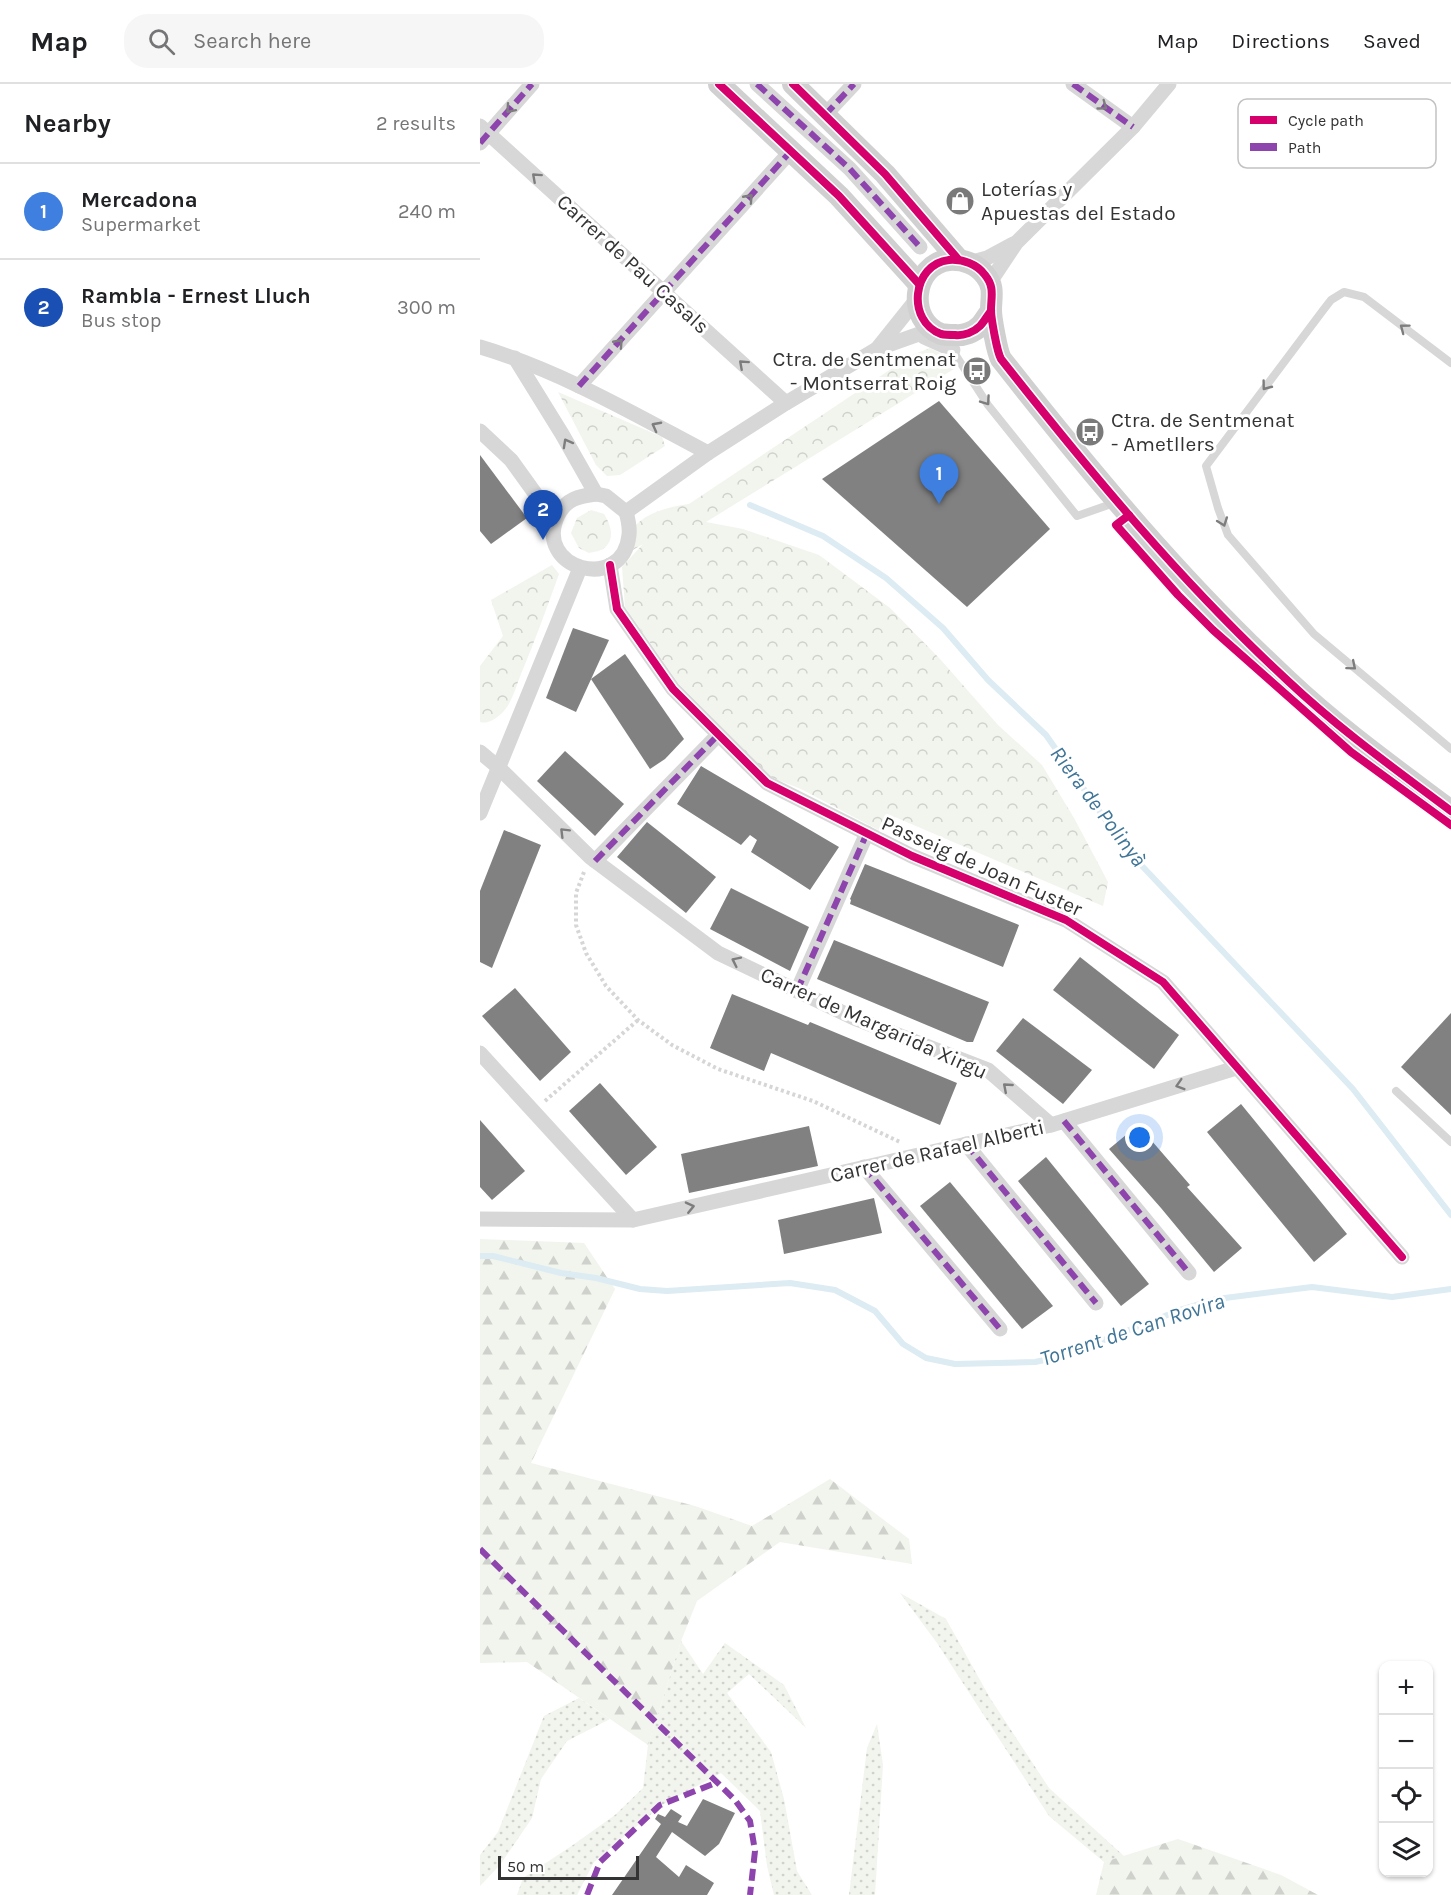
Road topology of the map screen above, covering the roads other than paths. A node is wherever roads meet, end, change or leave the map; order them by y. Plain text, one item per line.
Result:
1 (532, 84) edge
2 (719, 84) edge
3 (758, 84) edge
4 (793, 84) edge
5 (854, 84) edge
6 (1073, 84) edge
7 (1169, 84) edge
8 (825, 115) junction
9 (1133, 127) junction
10 (483, 134) edge
11 (791, 151) junction
12 (1016, 243) junction
13 (921, 247) dead end
14 (963, 261) junction
15 (990, 282) junction
16 (918, 291) junction
17 (664, 293) junction
18 (991, 311) junction
19 (943, 337) junction
20 (480, 347) edge
21 (877, 349) junction
22 (998, 352) junction
23 (515, 358) junction
24 (1451, 363) edge
25 (579, 386) junction
26 (786, 403) junction
27 (480, 431) edge
28 (708, 453) junction
29 (596, 494) junction
30 (1117, 502) junction
31 (626, 512) junction
32 (555, 522) junction
33 (610, 565) junction
34 (580, 568) junction
35 (718, 735) junction
36 (1451, 749) edge
37 (480, 752) edge
38 (498, 767) junction
39 (1451, 811) edge
40 (480, 813) edge
41 (867, 833) junction
42 (592, 859) junction
43 (797, 991) junction
44 (480, 1053) edge
45 (1236, 1068) junction
46 (1396, 1091) dead end
47 (1058, 1123) junction
48 (1451, 1143) edge
49 (966, 1144) junction
50 (864, 1167) junction
51 (480, 1219) edge
52 (633, 1220) junction
53 (1402, 1257) dead end
54 (1189, 1273) dead end
55 (1096, 1303) dead end
56 (1000, 1329) dead end

1 -> 10 street
2 - 11 street
3 - 13 street
4 - 8 street
5 - 8 street
6 -> 9 street
7 - 9 street
8 - 14 street
9 - 12 street
17 -> 10 street, Carrer de Pau Casals
11 - 16 street
17 -> 11 street
12 - 14 street
12 - 15 street
14 - 15 street
14 - 16 street
15 - 18 street
16 - 19 street
16 - 21 street
25 -> 17 street
26 -> 17 street, Carrer de Pau Casals
18 - 19 street
18 - 22 street
19 - 21 street
19 - 22 street
19 -> 30 lane
20 - 23 street
21 - 26 street
22 - 30 street
23 - 25 street
29 -> 23 street
24 -> 36 lane
28 -> 25 street
26 - 28 street
27 - 32 street
28 - 31 street
29 - 31 street
29 - 32 street
30 - 39 street
31 - 33 street
32 - 34 street
33 - 34 street
33 - 35 street, Passeig de Joan Fuster
34 - 38 street
35 - 41 street, Passeig de Joan Fuster
35 - 42 street
37 - 38 street, Carrer de Margarida Xirgu
38 - 40 street
42 -> 38 street, Carrer de Margarida Xirgu
41 - 43 street
41 - 45 street, Passeig de Joan Fuster
43 -> 42 street, Carrer de Margarida Xirgu
47 -> 43 street, Carrer de Margarida Xirgu
44 - 52 street
45 -> 47 street, Carrer de Rafael Alberti
45 - 53 street, Passeig de Joan Fuster
46 - 48 lane
47 - 49 street, Carrer de Rafael Alberti
47 - 54 street, Carrer de Margarida Xirgu
49 - 50 street, Carrer de Rafael Alberti
49 - 55 street
52 -> 50 street, Carrer de Rafael Alberti
50 - 56 street
51 - 52 street, Carrer de Rafael Alberti

